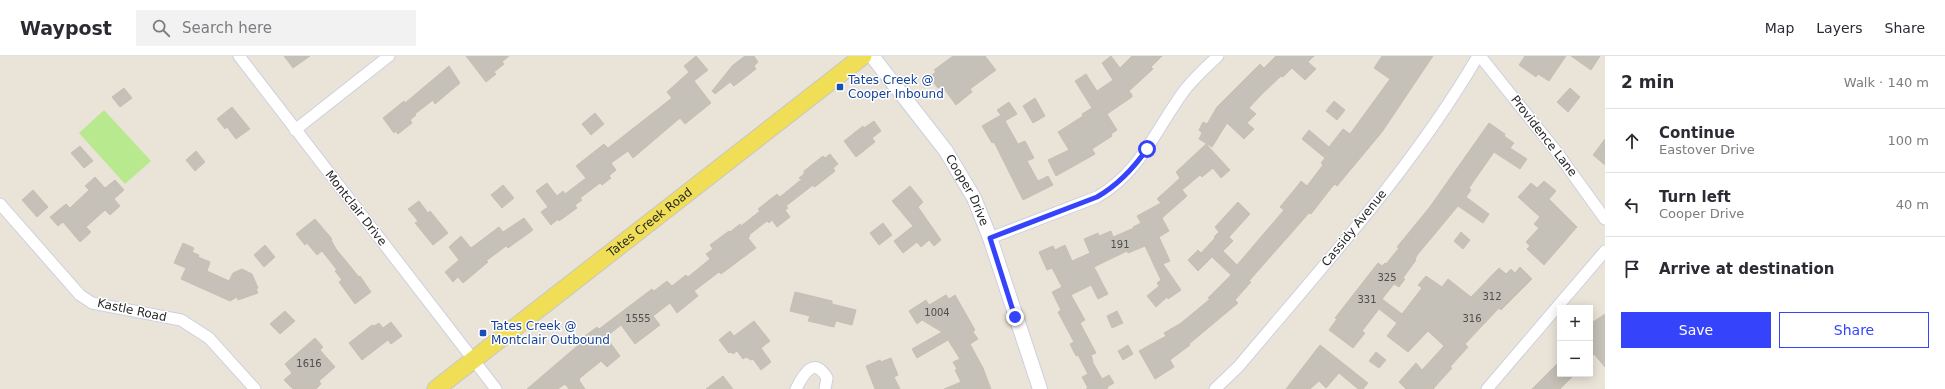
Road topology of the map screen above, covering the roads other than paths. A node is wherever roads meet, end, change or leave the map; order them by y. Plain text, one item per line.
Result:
1 (239, 56) edge
2 (389, 56) edge
3 (863, 56) edge
4 (872, 56) edge
5 (1218, 56) edge
6 (1479, 56) edge
7 (295, 130) junction
8 (0, 204) edge
9 (1605, 218) edge
10 (990, 238) junction
11 (1605, 251) edge
12 (474, 359) junction
13 (255, 389) edge
14 (436, 389) edge
15 (496, 389) edge
16 (796, 389) edge
17 (824, 389) edge
18 (1040, 389) edge
19 (1215, 389) edge
20 (1487, 389) edge

1 - 7 street, Montclair Drive
2 - 7 street
3 - 12 main road, Tates Creek Road
4 - 10 street, Cooper Drive
5 - 10 street
6 - 9 street, Providence Lane
6 - 19 street, Cassidy Avenue
7 - 12 street, Montclair Drive
8 - 13 street, Kastle Road
10 - 18 street, Cooper Drive
11 - 20 street
12 - 14 main road, Tates Creek Road
12 - 15 street, Montclair Drive
16 - 17 street

